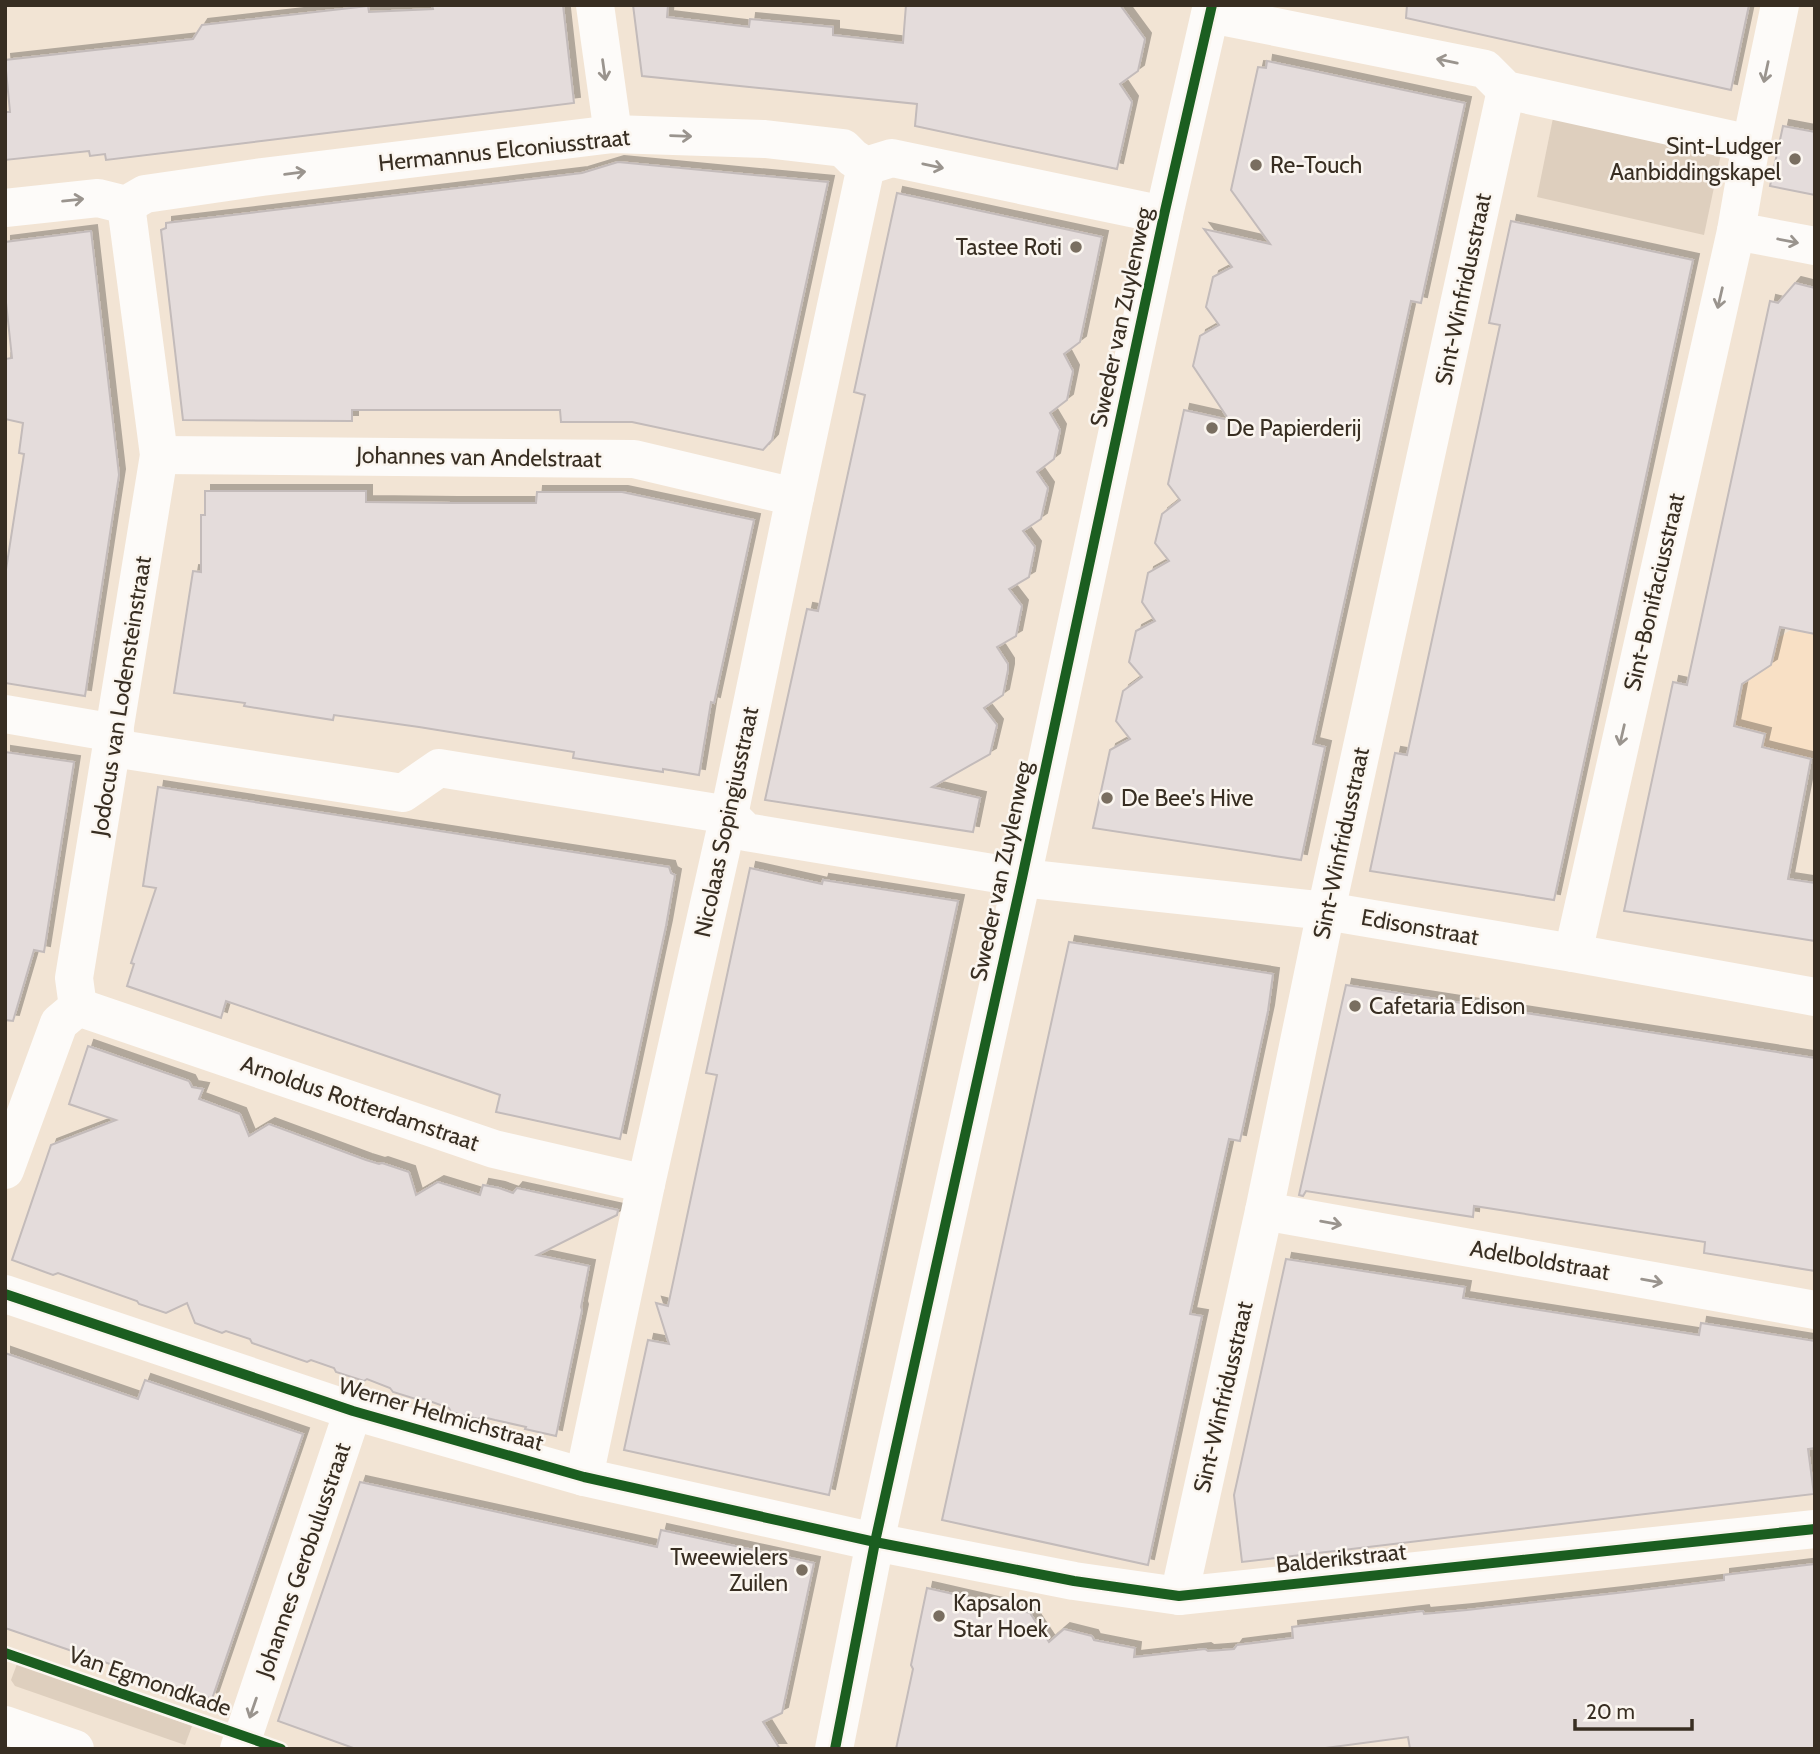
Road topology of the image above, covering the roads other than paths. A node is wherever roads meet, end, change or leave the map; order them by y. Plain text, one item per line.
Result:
1 (595, 5) edge
2 (1780, 5) edge
3 (1211, 9) edge
4 (1506, 90) junction
5 (613, 134) junction
6 (1751, 144) junction
7 (866, 166) junction
8 (126, 205) junction
9 (5, 208) edge
10 (1164, 215) junction
11 (1735, 231) junction
12 (1815, 246) edge
13 (159, 454) junction
14 (795, 497) junction
15 (5, 714) edge
16 (114, 741) junction
17 (729, 815) junction
18 (1022, 878) junction
19 (1326, 911) junction
20 (1573, 953) junction
21 (1815, 997) edge
22 (78, 1007) junction
23 (5, 1170) edge
24 (646, 1184) junction
25 (1264, 1211) junction
26 (5, 1294) edge
27 (1815, 1310) edge
28 (353, 1411) junction
29 (584, 1477) junction
30 (1815, 1529) edge
31 (875, 1542) junction
32 (1179, 1596) junction
33 (5, 1725) edge
34 (75, 1749) edge
35 (239, 1749) edge
36 (834, 1749) edge

1 -> 5 street
2 -> 6 street
4 -> 3 street
3 - 10 street, Sweder van Zuylenweg
4 - 6 street
4 - 19 street, Sint-Winfridusstraat
5 -> 7 street, Hermannus Elconiusstraat
8 -> 5 street, Hermannus Elconiusstraat
6 - 11 street, Sint-Bonifaciusstraat
7 -> 10 street
7 - 14 street, Nicolaas Sopingiusstraat
9 -> 8 street
8 - 13 street, Jodocus van Lodensteinstraat
10 - 18 street, Sweder van Zuylenweg
11 -> 12 street
11 -> 20 street, Sint-Bonifaciusstraat
13 - 14 street, Johannes van Andelstraat
13 - 16 street, Jodocus van Lodensteinstraat
14 - 17 street, Nicolaas Sopingiusstraat
15 - 16 street
16 - 17 street
16 - 22 street, Jodocus van Lodensteinstraat
17 - 18 street, Edisonstraat
17 - 24 street, Nicolaas Sopingiusstraat
18 - 19 street, Edisonstraat
18 - 31 street, Sweder van Zuylenweg
19 - 20 street, Edisonstraat
19 - 25 street, Sint-Winfridusstraat
20 - 21 street, Edisonstraat
22 - 23 street
22 - 24 street, Arnoldus Rotterdamstraat
24 - 29 street, Nicolaas Sopingiusstraat
25 -> 27 street, Adelboldstraat
25 - 32 street, Sint-Winfridusstraat
26 - 28 street, Werner Helmichstraat
28 - 29 street, Werner Helmichstraat
28 -> 35 street, Johannes Gerobulusstraat
29 - 31 street, Werner Helmichstraat
30 - 32 street, Balderikstraat
31 - 32 street, Balderikstraat
31 - 36 street, Sweder van Zuylenweg
33 - 34 street

